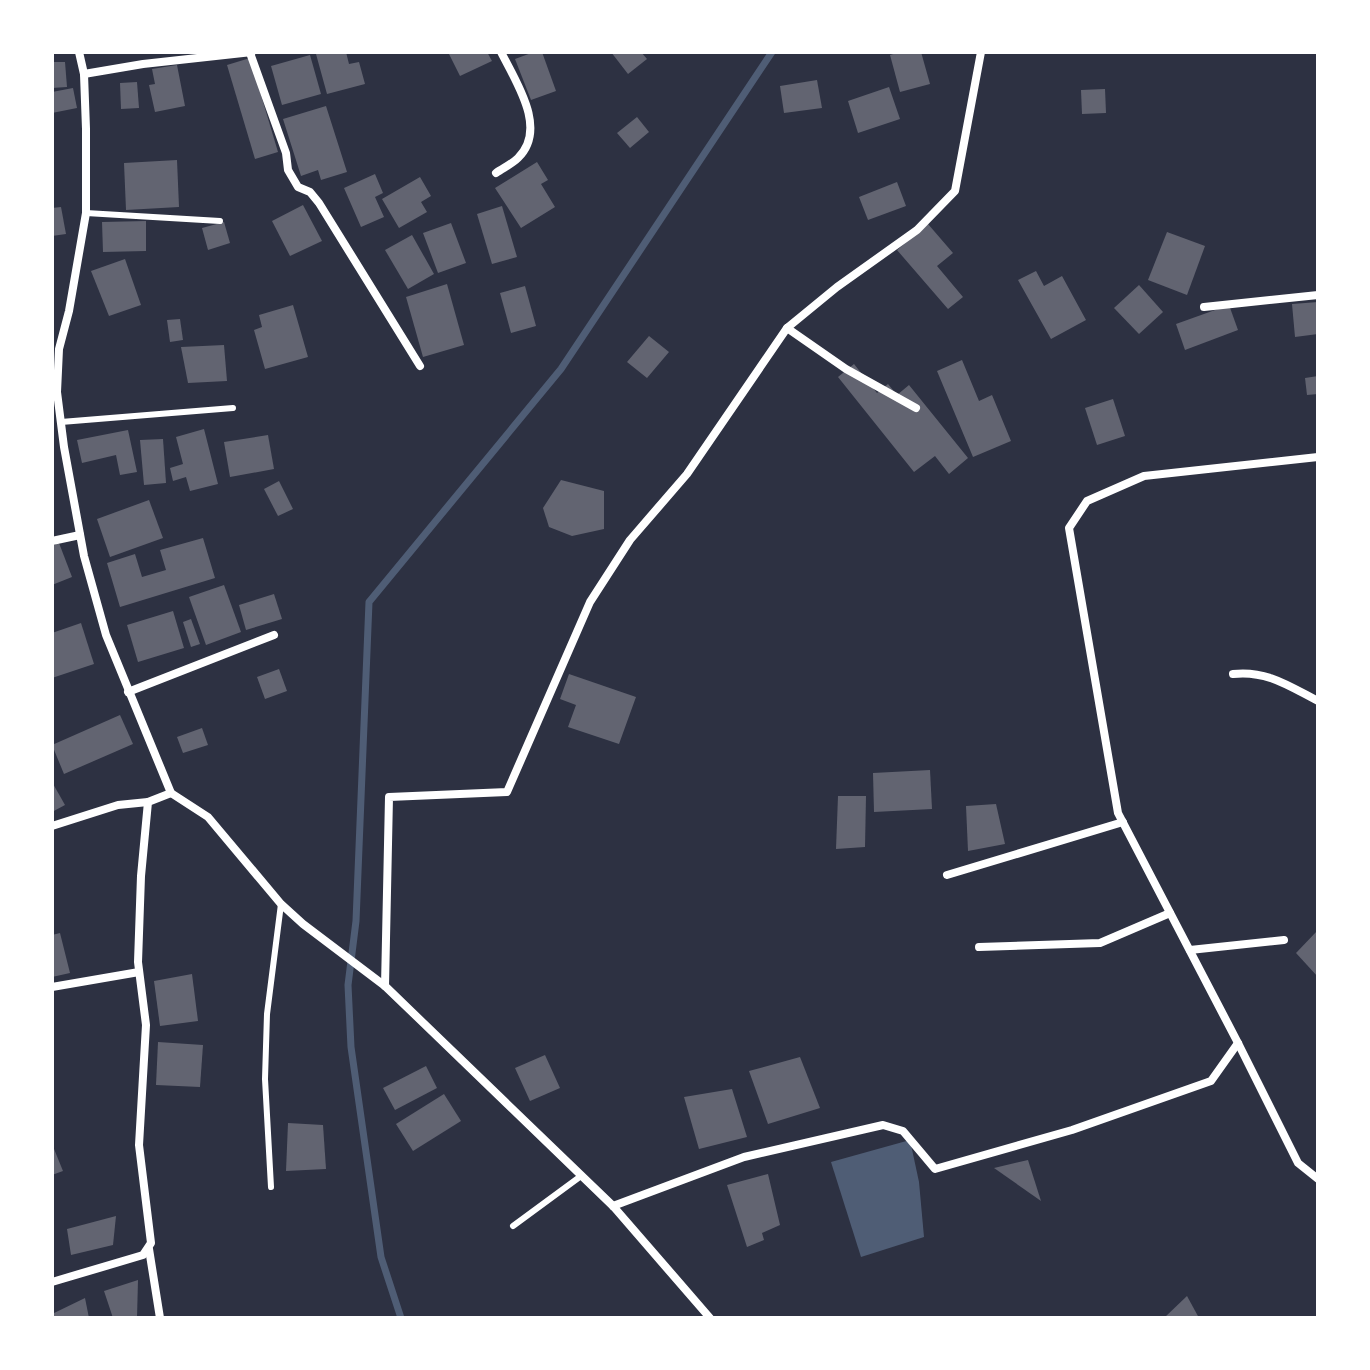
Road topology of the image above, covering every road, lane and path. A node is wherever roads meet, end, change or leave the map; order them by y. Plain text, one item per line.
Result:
1 (79, 52) edge
2 (251, 52) edge
3 (501, 52) edge
4 (981, 52) edge
5 (84, 74) junction
6 (496, 173) dead end
7 (86, 213) junction
8 (220, 221) dead end
9 (1318, 295) edge
10 (1204, 307) dead end
11 (787, 328) junction
12 (55, 349) edge
13 (420, 366) dead end
14 (55, 393) edge
15 (233, 408) dead end
16 (916, 408) dead end
17 (61, 422) junction
18 (1318, 457) edge
19 (80, 535) junction
20 (52, 541) edge
21 (274, 635) dead end
22 (1233, 674) dead end
23 (128, 692) junction
24 (1318, 701) edge
25 (171, 793) junction
26 (148, 802) junction
27 (1123, 822) junction
28 (52, 826) edge
29 (947, 875) dead end
30 (281, 904) junction
31 (1170, 913) junction
32 (1284, 940) dead end
33 (979, 947) dead end
34 (1190, 950) junction
35 (139, 972) junction
36 (385, 986) junction
37 (52, 987) edge
38 (1238, 1043) junction
39 (581, 1176) junction
40 (1318, 1179) edge
41 (271, 1187) dead end
42 (613, 1206) junction
43 (513, 1226) dead end
44 (149, 1249) junction
45 (52, 1282) edge
46 (160, 1318) edge
47 (710, 1318) edge

1 - 5 street
2 - 5 street
2 - 13 street
3 - 6 street
4 - 11 street
5 - 7 street
7 - 8 lane
7 - 12 street
9 - 10 street
11 - 16 street
11 - 36 street
12 - 14 street
14 - 17 street
15 - 17 lane
17 - 19 street
18 - 27 street
19 - 20 street
19 - 23 street
21 - 23 street
22 - 24 street
23 - 25 street
25 - 26 street
25 - 30 street
26 - 28 street
26 - 35 street
27 - 29 street
27 - 31 street
30 - 36 street
30 - 41 lane
31 - 33 street
31 - 34 street
32 - 34 street
34 - 38 street
35 - 37 street
35 - 44 street
36 - 39 street
38 - 40 street
38 - 42 street
39 - 42 street
39 - 43 lane
42 - 47 street
44 - 45 street
44 - 46 street

